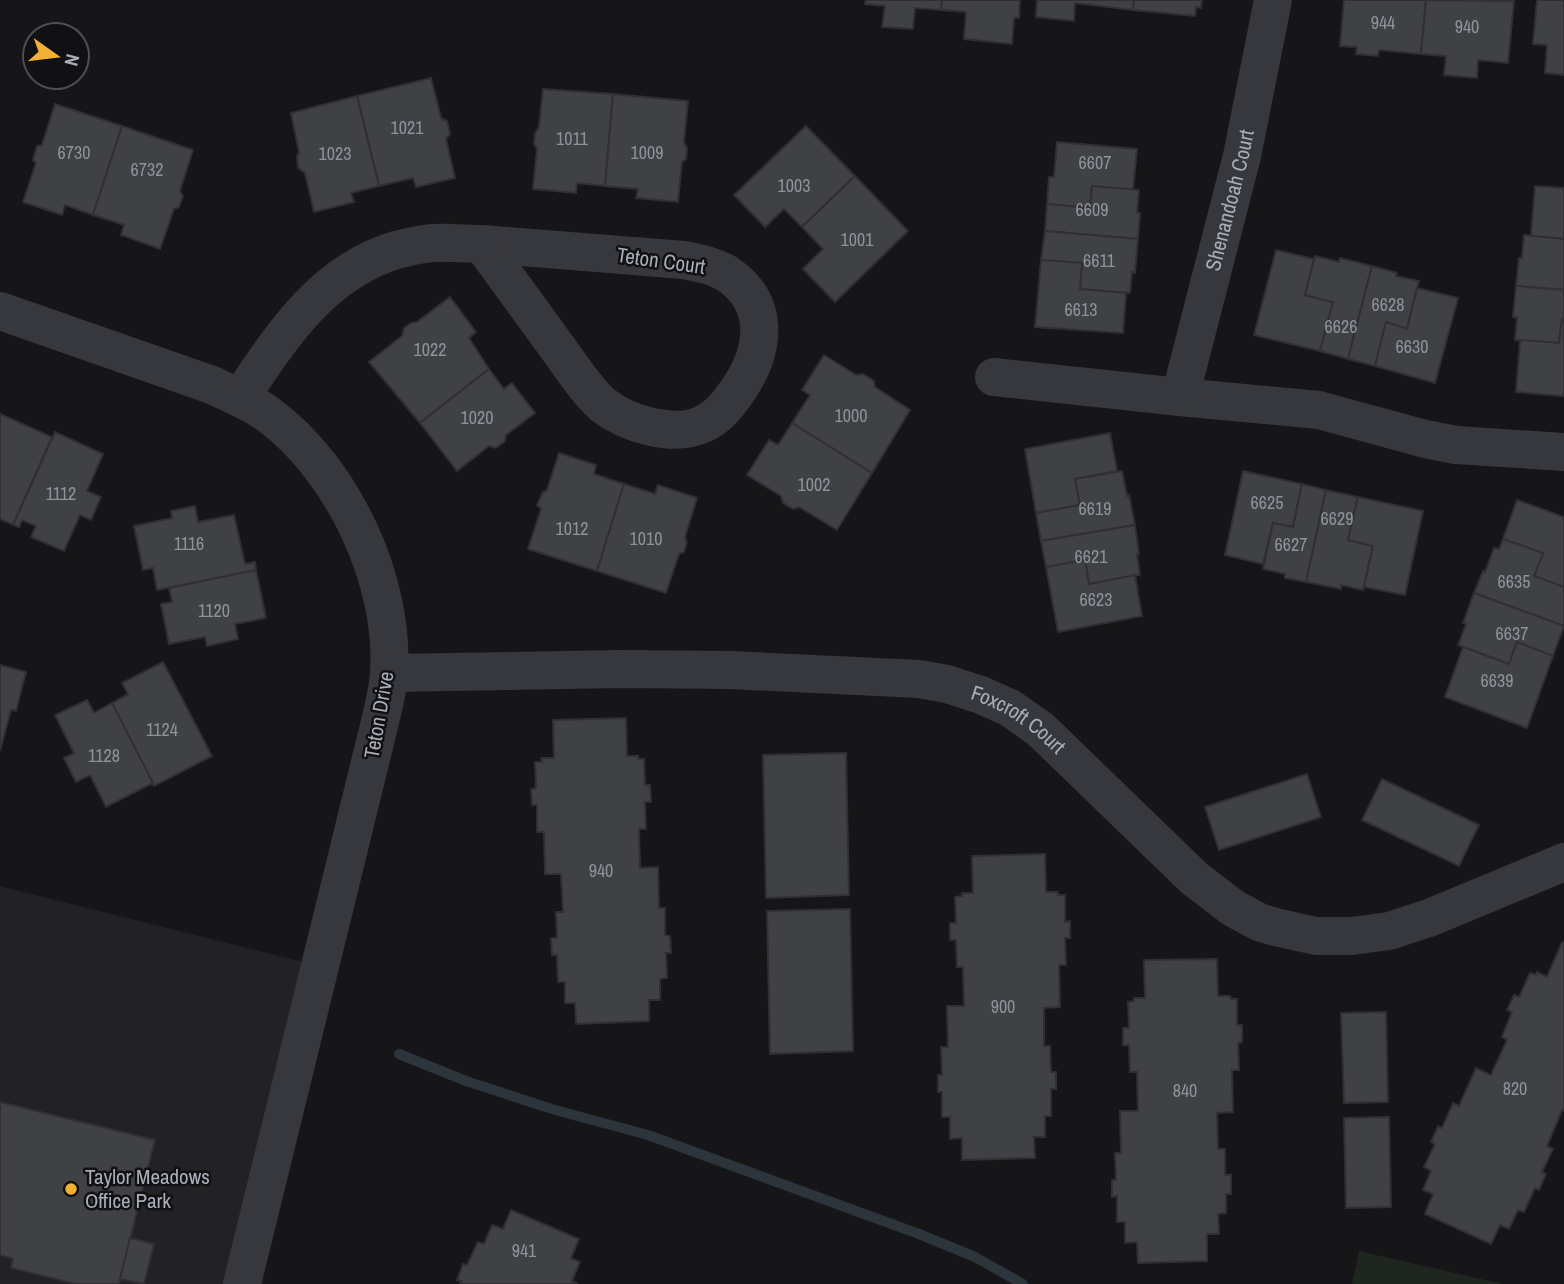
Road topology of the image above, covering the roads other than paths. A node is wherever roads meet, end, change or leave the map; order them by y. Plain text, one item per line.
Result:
1 (1273, 0) edge
2 (481, 244) junction
3 (0, 311) edge
4 (994, 377) dead end
5 (1180, 397) junction
6 (240, 398) junction
7 (1564, 452) edge
8 (389, 673) junction
9 (1564, 862) edge
10 (242, 1284) edge

1 - 5 street, Shenandoah Court
2 - 2 street, Teton Court
2 - 6 street, Teton Court
3 - 6 street, Teton Drive
4 - 5 street
5 - 7 street
6 - 8 street, Teton Drive
8 - 9 street, Foxcroft Court
8 - 10 street, Teton Drive

